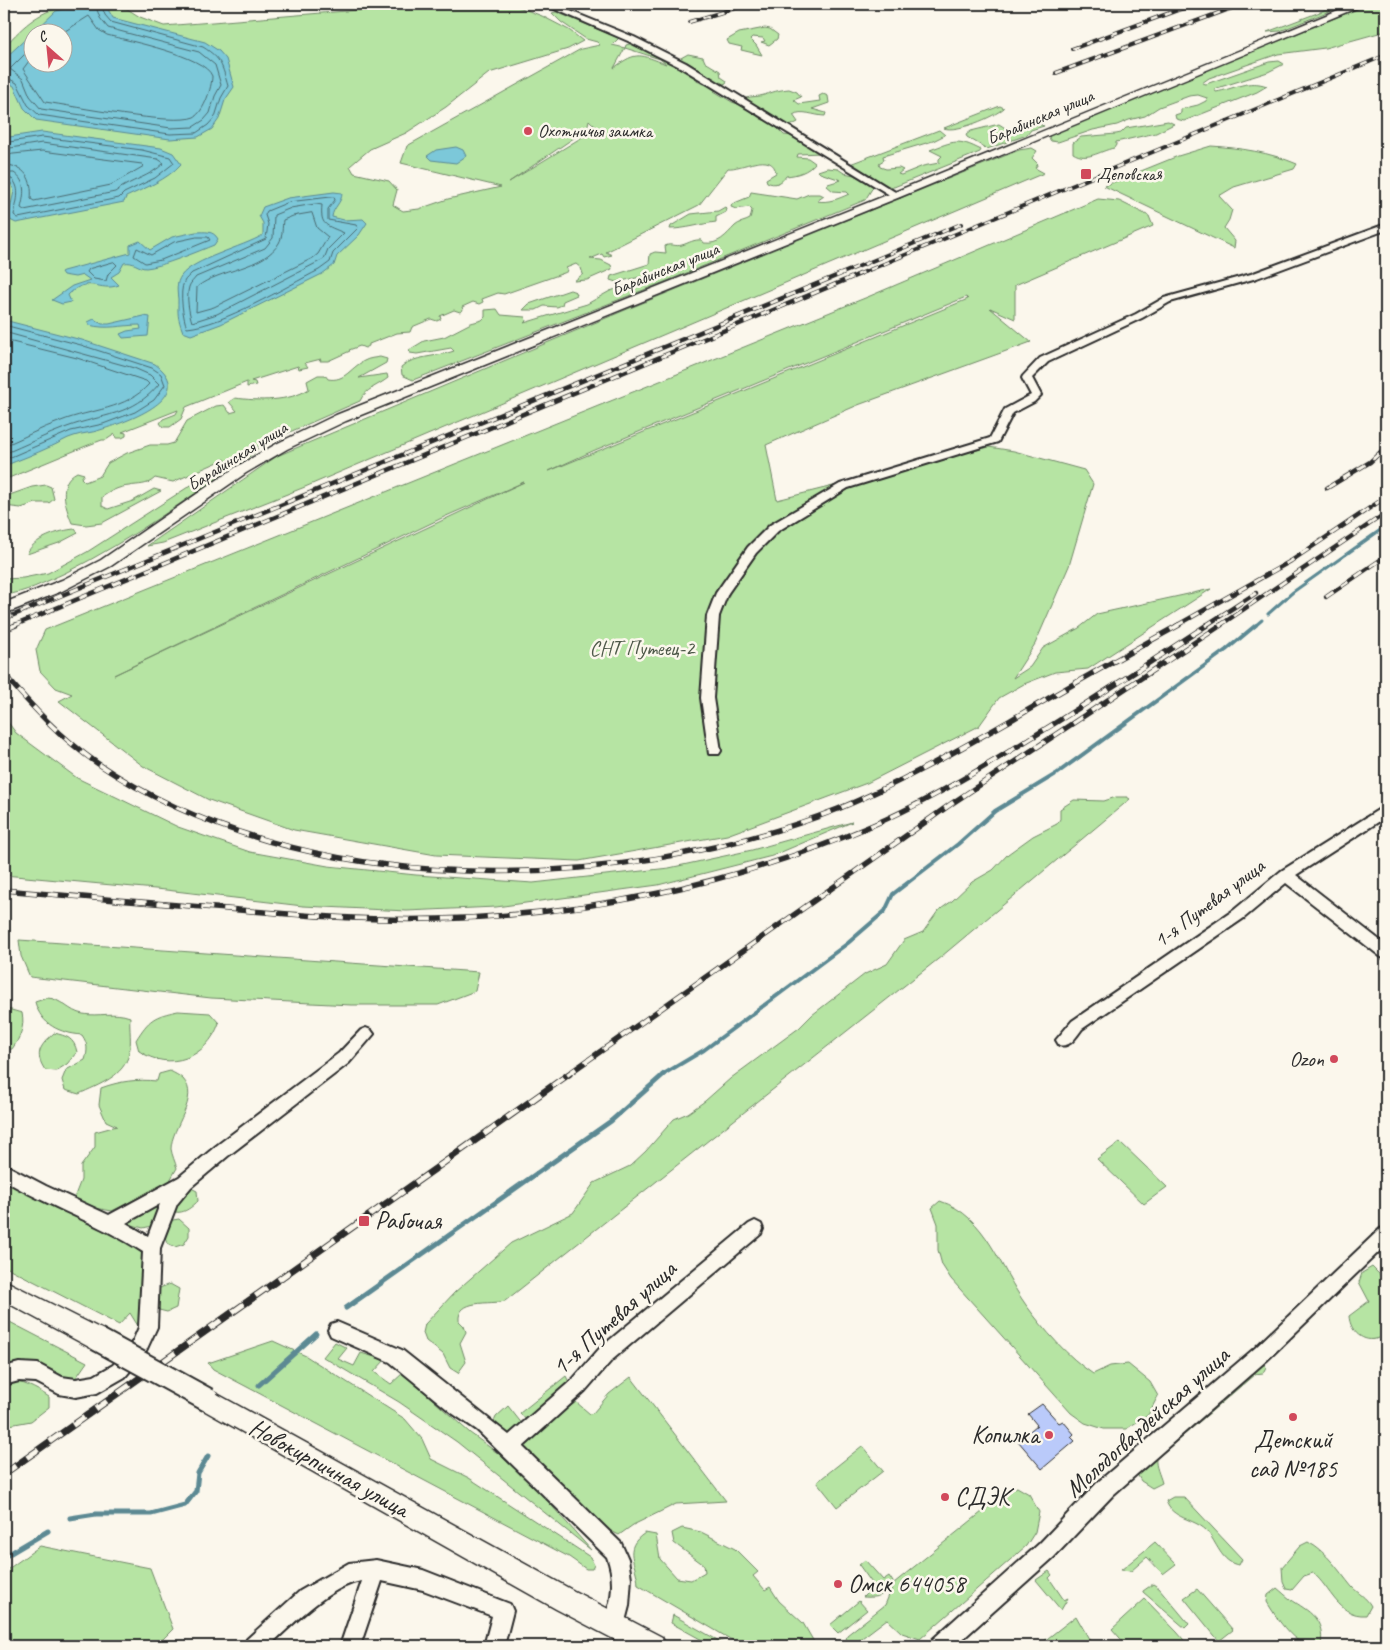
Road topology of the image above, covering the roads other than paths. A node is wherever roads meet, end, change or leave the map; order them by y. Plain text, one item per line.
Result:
1 (547, 4) edge
2 (1361, 4) edge
3 (896, 195) junction
4 (1386, 227) edge
5 (4, 609) edge
6 (714, 751) dead end
7 (1386, 810) edge
8 (1286, 875) junction
9 (1386, 952) edge
10 (366, 1034) dead end
11 (1064, 1040) dead end
12 (4, 1171) edge
13 (185, 1182) junction
14 (111, 1223) junction
15 (755, 1229) dead end
16 (1386, 1234) edge
17 (152, 1248) junction
18 (4, 1290) edge
19 (337, 1330) dead end
20 (4, 1376) edge
21 (509, 1447) junction
22 (376, 1570) junction
23 (615, 1626) junction
24 (254, 1646) edge
25 (350, 1646) edge
26 (494, 1646) edge
27 (653, 1646) edge
28 (940, 1646) edge

1 - 3 street
2 - 3 main road, Барабинская улица
3 - 5 main road, Барабинская улица
4 - 6 street
7 - 8 street, 1-я Путевая улица
8 - 9 street
8 - 11 street, 1-я Путевая улица
10 - 13 street
12 - 14 street
13 - 14 street
13 - 17 street
14 - 17 street
15 - 21 street, 1-я Путевая улица
16 - 28 street, Молодогвардейская улица
17 - 20 street
18 - 23 main road, Новокирпичная улица, bridge
19 - 21 street
21 - 23 street
22 - 24 street
22 - 25 street
22 - 26 street
23 - 27 main road, Новокирпичная улица

